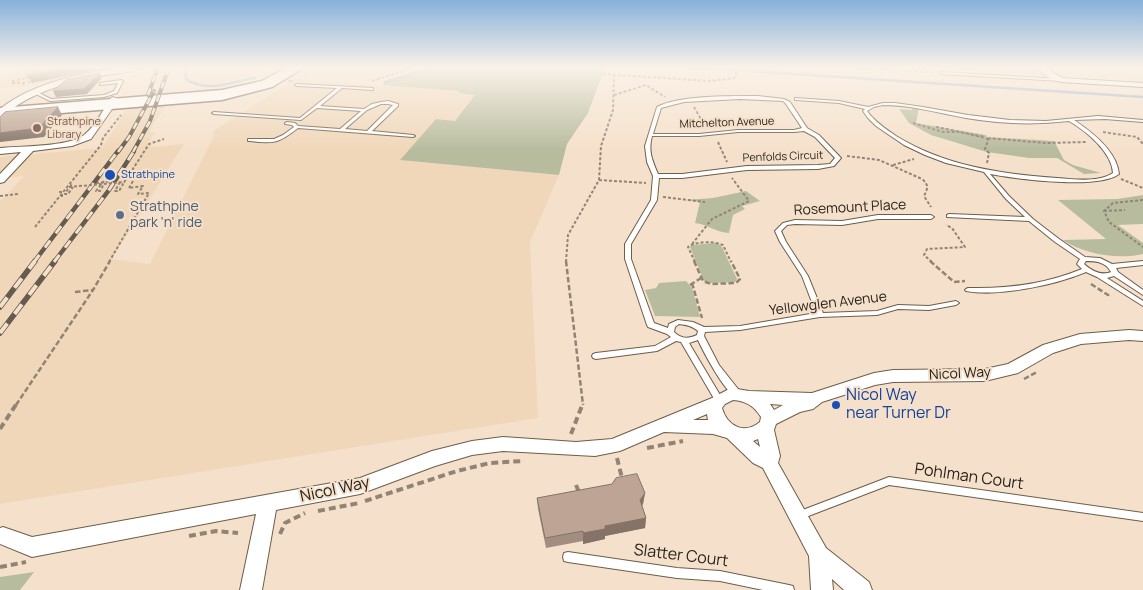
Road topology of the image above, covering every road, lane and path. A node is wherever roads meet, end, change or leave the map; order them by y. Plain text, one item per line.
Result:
1 (29, 95) edge
2 (39, 95) edge
3 (108, 95) edge
4 (189, 95) edge
5 (224, 95) edge
6 (332, 95) edge
7 (613, 95) edge
8 (661, 95) edge
9 (796, 99) dead end
10 (672, 102) junction
11 (116, 104) junction
12 (317, 107) junction
13 (868, 108) junction
14 (364, 110) junction
15 (2, 111) edge
16 (214, 113) dead end
17 (210, 117) dead end
18 (1069, 119) junction
19 (299, 120) junction
20 (1143, 121) edge
21 (295, 125) junction
22 (805, 129) junction
23 (341, 130) junction
24 (1087, 131) junction
25 (368, 133) junction
26 (651, 135) junction
27 (413, 136) dead end
28 (986, 138) junction
29 (164, 139) dead end
30 (250, 140) dead end
31 (1098, 142) junction
32 (1143, 144) edge
33 (31, 148) junction
34 (0, 151) edge
35 (924, 153) junction
36 (837, 155) junction
37 (893, 165) junction
38 (727, 170) junction
39 (986, 172) junction
40 (656, 176) junction
41 (1114, 176) junction
42 (0, 180) edge
43 (600, 180) junction
44 (112, 181) dead end
45 (96, 183) dead end
46 (103, 183) junction
47 (655, 183) junction
48 (131, 184) junction
49 (70, 187) dead end
50 (1143, 188) edge
51 (61, 192) junction
52 (18, 194) dead end
53 (654, 195) junction
54 (0, 196) edge
55 (62, 197) dead end
56 (1143, 200) edge
57 (705, 202) dead end
58 (1125, 210) dead end
59 (1104, 211) junction
60 (932, 213) junction
61 (949, 216) dead end
62 (1029, 219) junction
63 (35, 227) dead end
64 (692, 244) junction
65 (1143, 247) edge
66 (1084, 259) junction
67 (1143, 263) edge
68 (1111, 266) junction
69 (1086, 270) junction
70 (1115, 273) junction
71 (1098, 275) junction
72 (701, 278) junction
73 (93, 290) junction
74 (968, 290) dead end
75 (976, 290) junction
76 (74, 292) dead end
77 (1143, 293) edge
78 (956, 303) dead end
79 (1143, 304) edge
80 (820, 315) junction
81 (704, 332) junction
82 (1138, 334) edge
83 (672, 335) junction
84 (684, 341) junction
85 (596, 356) dead end
86 (743, 395) junction
87 (816, 398) junction
88 (717, 402) junction
89 (767, 425) junction
90 (664, 426) junction
91 (0, 429) edge
92 (732, 432) junction
93 (688, 441) dead end
94 (644, 449) dead end
95 (576, 450) junction
96 (616, 453) junction
97 (526, 460) dead end
98 (769, 464) junction
99 (631, 476) edge
100 (622, 478) junction
101 (624, 483) edge
102 (576, 485) dead end
103 (588, 490) edge
104 (579, 492) junction
105 (570, 494) edge
106 (268, 503) junction
107 (797, 517) junction
108 (1143, 517) edge
109 (3, 536) dead end
110 (279, 536) dead end
111 (819, 555) junction
112 (568, 557) dead end
113 (251, 590) edge
114 (789, 590) edge
115 (822, 590) edge
116 (861, 590) edge

1 - 15 street
2 - 3 lane
4 - 11 highway
5 - 11 highway
6 - 12 lane
7 - 43 path
8 - 10 path
9 - 13 lane
10 - 22 lane, Penfolds Circuit
10 - 26 lane
11 - 15 highway
11 - 33 street
11 - 51 path
12 - 14 lane
12 - 19 lane
13 - 18 lane
13 - 35 lane
14 - 23 lane
14 - 25 lane
16 - 19 lane
17 - 21 lane
18 - 20 lane
18 - 24 lane
19 - 21 lane
21 - 23 lane
21 - 30 lane
22 - 26 lane, Mitchelton Avenue
22 - 36 lane, Penfolds Circuit
23 - 25 lane
24 - 31 lane
24 - 32 path
25 - 27 lane
26 - 40 lane
28 - 28 path
28 - 31 path
28 - 39 path
29 - 48 path
31 - 41 lane
33 - 34 street
33 - 42 street
35 - 37 path
35 - 39 lane
36 - 37 path
36 - 38 lane, Penfolds Circuit
37 - 60 path
38 - 40 lane, Penfolds Circuit
38 - 64 path
39 - 41 lane
39 - 62 lane
40 - 47 lane
41 - 50 path
43 - 47 path
43 - 95 path
44 - 46 path
45 - 46 path
46 - 48 path, bridge
46 - 49 path, bridge
47 - 53 lane
48 - 73 path
51 - 55 path
51 - 63 path
52 - 54 path
53 - 57 path
53 - 83 lane
56 - 59 path
58 - 59 path
59 - 65 path
60 - 75 path
60 - 80 lane, Rosemount Place
61 - 62 lane
62 - 66 lane
64 - 72 path
64 - 72 path
66 - 68 lane
66 - 69 lane
67 - 68 lane
68 - 70 lane
69 - 71 lane
69 - 75 lane
70 - 71 lane
70 - 77 lane
71 - 79 lane
72 - 81 path
73 - 76 path
73 - 91 path
74 - 75 lane
78 - 80 lane, Yellowglen Avenue
80 - 81 lane, Yellowglen Avenue
81 - 83 lane
81 - 84 lane
81 - 86 lane
82 - 87 street, Nicol Way
83 - 84 lane
83 - 85 lane
84 - 88 lane
86 - 87 street, Nicol Way
86 - 88 street
86 - 89 street
87 - 89 street, Nicol Way
88 - 90 street, Nicol Way
88 - 92 street
89 - 92 street
89 - 98 street
90 - 92 street, Nicol Way
90 - 96 street, Nicol Way
92 - 98 street
93 - 94 path
95 - 96 street, Nicol Way
95 - 106 street, Nicol Way
96 - 100 path
97 - 110 path
98 - 107 street
99 - 100 path
100 - 101 path
102 - 104 path
103 - 104 path
104 - 105 path
106 - 109 street, Nicol Way
106 - 113 street
107 - 108 lane, Pohlman Court
107 - 111 street
111 - 115 street
111 - 116 street
112 - 114 lane, Slatter Court

